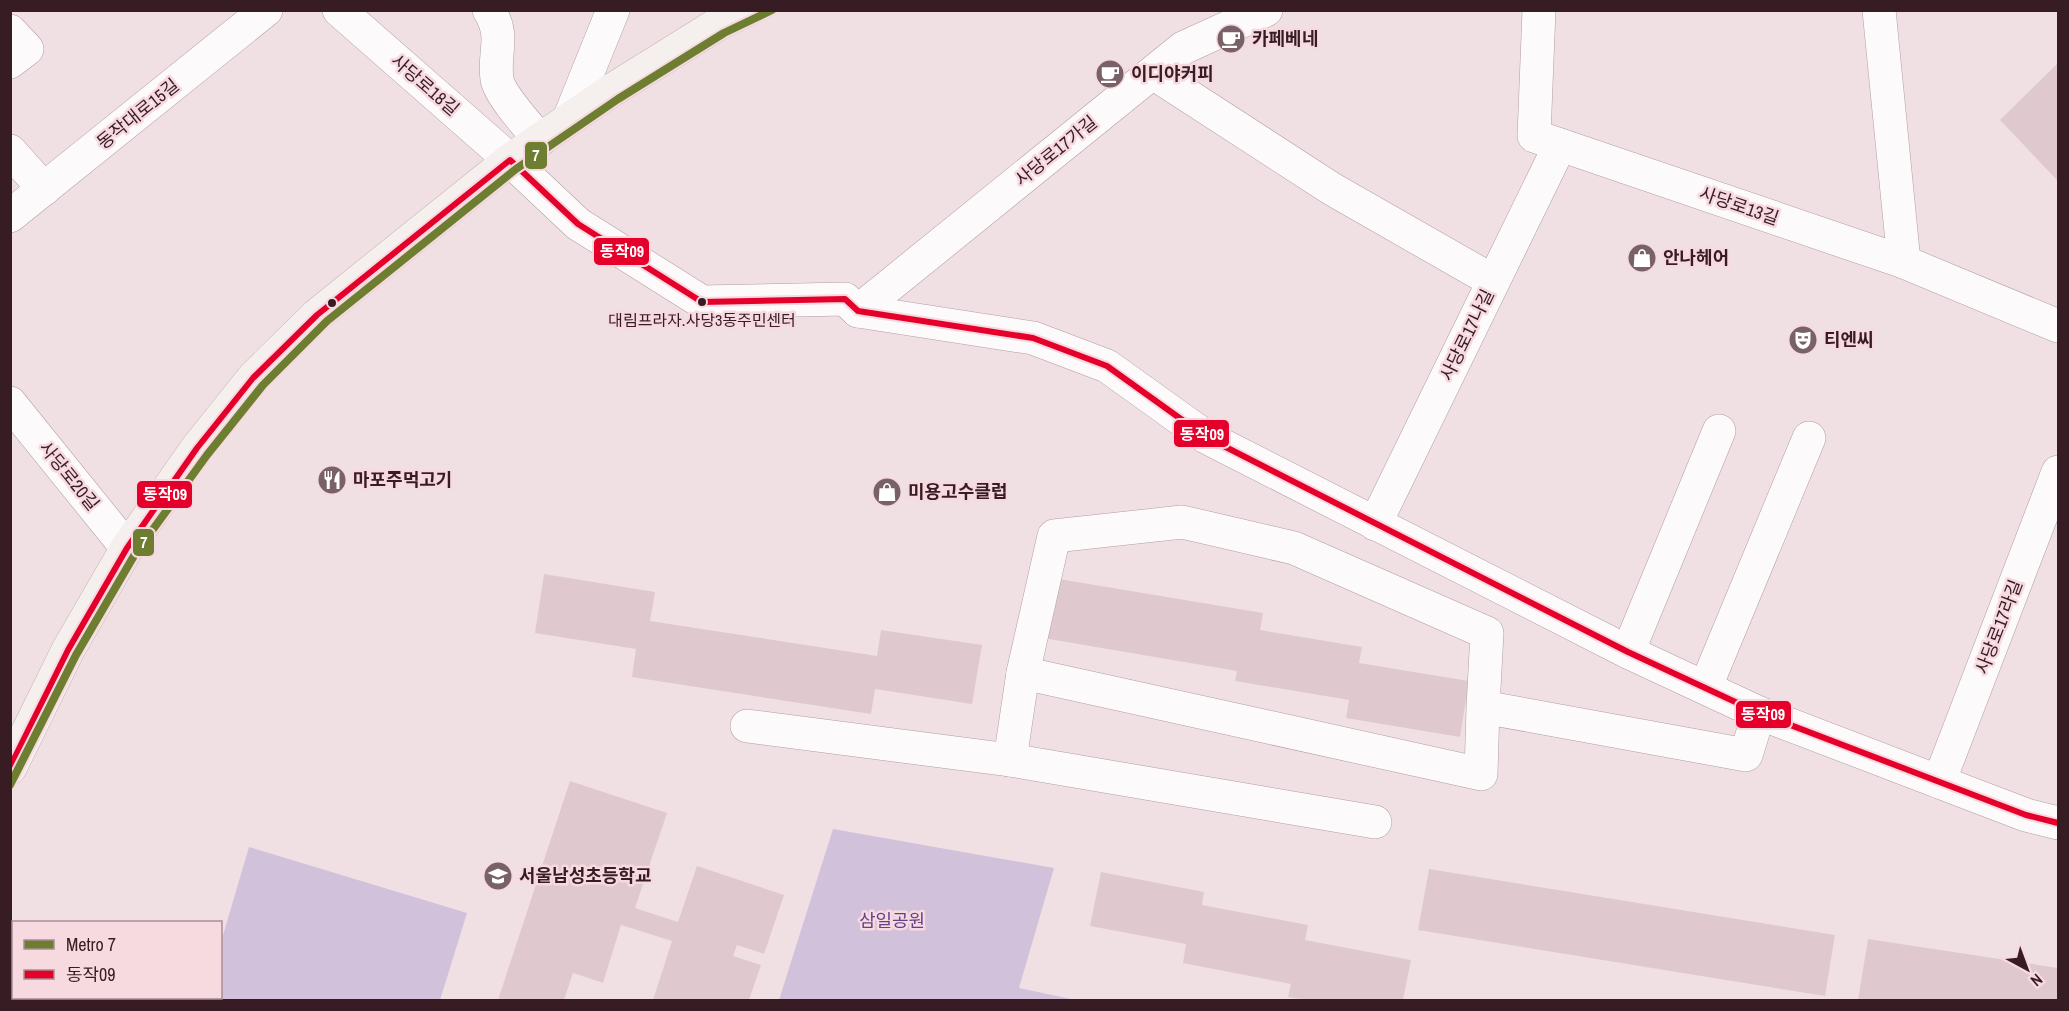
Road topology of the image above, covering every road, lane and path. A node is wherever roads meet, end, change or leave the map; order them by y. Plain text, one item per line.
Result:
1 (266, 10) edge
2 (339, 10) edge
3 (489, 10) edge
4 (613, 10) edge
5 (747, 10) edge
6 (1266, 10) edge
7 (1539, 10) edge
8 (1879, 10) edge
9 (10, 32) edge
10 (10, 62) edge
11 (1153, 73) junction
12 (569, 119) junction
13 (540, 140) junction
14 (1560, 145) junction
15 (10, 151) edge
16 (510, 160) junction
17 (44, 189) junction
18 (10, 216) edge
19 (1904, 262) junction
20 (1493, 281) junction
21 (858, 311) junction
22 (2058, 327) edge
23 (10, 403) edge
24 (1719, 431) dead end
25 (1809, 438) dead end
26 (2058, 472) edge
27 (1375, 525) junction
28 (127, 548) junction
29 (1628, 652) junction
30 (1023, 673) junction
31 (1706, 686) junction
32 (1483, 707) junction
33 (1759, 713) junction
34 (747, 726) dead end
35 (1010, 760) junction
36 (10, 768) edge
37 (1939, 782) junction
38 (1375, 822) dead end
39 (2058, 823) edge

1 - 17 street, 동작대로15길
2 - 16 street, 사당로18길
3 - 13 street
4 - 12 street
5 - 12 main road
6 - 11 street, 사당로17가길
7 - 14 street, 사당로13길
8 - 19 street
9 - 10 street
11 - 20 street
11 - 21 street, 사당로17가길
12 - 13 main road
13 - 16 main road
14 - 19 street, 사당로13길
14 - 20 street, 사당로17나길
15 - 17 street
16 - 21 street, 사당로18길
16 - 28 main road
17 - 18 street, 동작대로15길
19 - 22 street, 사당로13길
20 - 27 street, 사당로17나길
21 - 27 street, 사당로18길
23 - 28 street, 사당로20길
24 - 29 street
25 - 31 street
26 - 37 street, 사당로17라길
27 - 29 street, 사당로18길
28 - 36 main road
29 - 31 street, 사당로18길
30 - 32 street
30 - 32 street
30 - 35 street
31 - 33 street, 사당로18길
32 - 33 street
33 - 37 street, 사당로18길
34 - 35 street
35 - 38 street
37 - 39 street, 사당로18길

